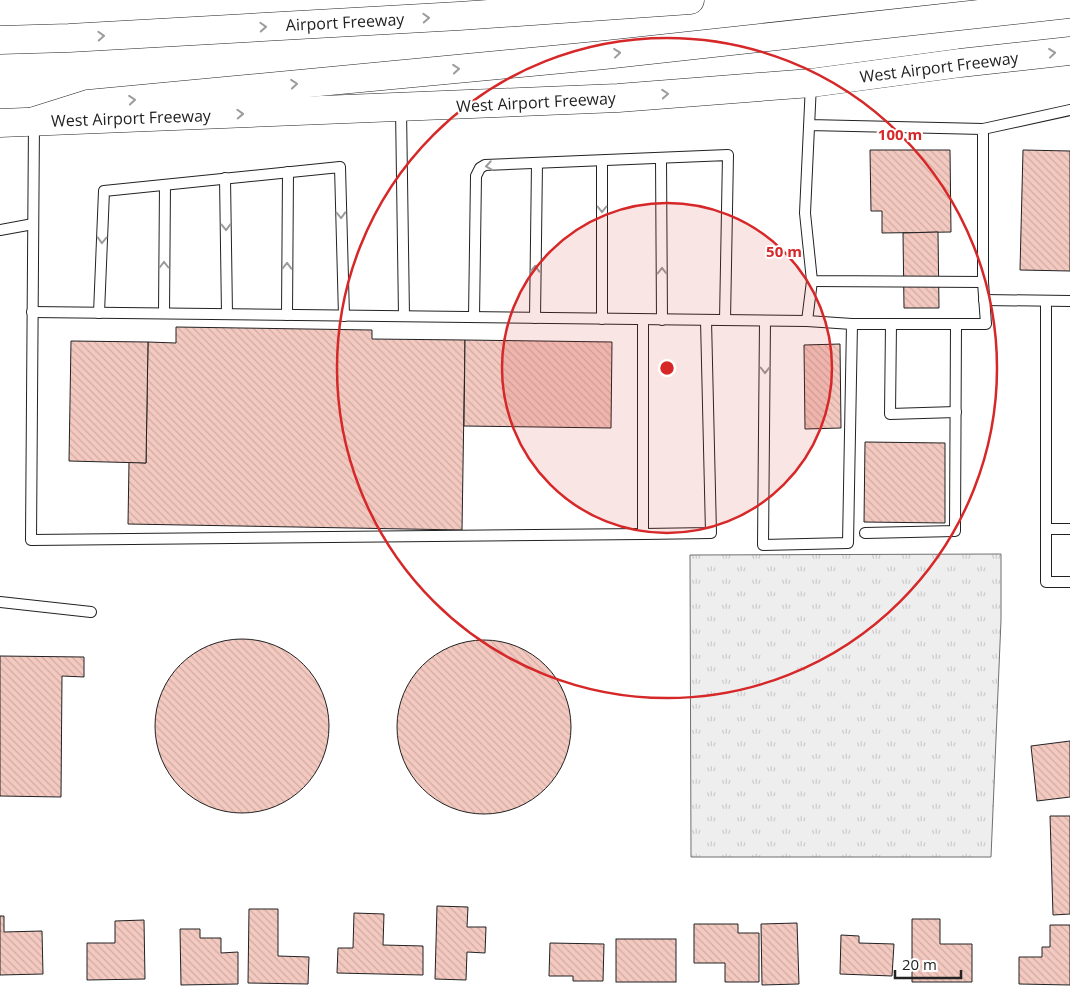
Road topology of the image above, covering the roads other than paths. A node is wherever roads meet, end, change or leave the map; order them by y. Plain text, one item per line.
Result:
1 (690, 0) edge
2 (1070, 4) edge
3 (68, 38) junction
4 (0, 40) edge
5 (1070, 51) edge
6 (0, 60) edge
7 (811, 83) junction
8 (401, 108) junction
9 (1070, 110) edge
10 (34, 121) junction
11 (0, 123) edge
12 (809, 125) junction
13 (983, 130) junction
14 (661, 158) junction
15 (602, 160) junction
16 (537, 164) junction
17 (288, 172) junction
18 (225, 178) junction
19 (165, 185) junction
20 (33, 224) junction
21 (0, 230) edge
22 (812, 281) junction
23 (983, 282) junction
24 (984, 300) junction
25 (1046, 301) junction
26 (1070, 301) edge
27 (32, 312) junction
28 (99, 313) junction
29 (164, 313) junction
30 (228, 314) junction
31 (287, 315) junction
32 (344, 316) junction
33 (404, 316) junction
34 (474, 317) junction
35 (535, 318) junction
36 (602, 319) junction
37 (643, 320) junction
38 (662, 320) junction
39 (706, 320) junction
40 (725, 320) junction
41 (765, 321) junction
42 (808, 321) junction
43 (852, 324) junction
44 (891, 324) junction
45 (956, 324) junction
46 (956, 412) junction
47 (1070, 529) edge
48 (1046, 530) junction
49 (866, 533) dead end
50 (643, 534) junction
51 (1070, 582) edge
52 (0, 602) edge
53 (91, 612) dead end

3 -> 1 main road, Airport Freeway
10 -> 2 main road
3 - 4 main road, Airport Freeway
3 - 6 main road
7 -> 5 main road, West Airport Freeway
8 -> 7 main road, West Airport Freeway
7 - 12 lane
10 -> 8 main road, West Airport Freeway
8 - 33 lane
9 - 13 lane
10 - 11 main road, West Airport Freeway
10 - 20 lane
12 - 13 lane
12 - 22 lane
13 - 23 lane
14 - 15 lane
38 -> 14 lane
14 - 40 lane
15 - 16 lane
15 -> 36 lane
16 -> 34 lane
35 -> 16 lane
17 - 18 lane
31 -> 17 lane
17 -> 32 lane
18 - 19 lane
18 -> 30 lane
19 -> 28 lane
29 -> 19 lane
20 - 21 lane
20 - 27 lane
22 - 23 lane
22 - 42 lane
23 - 24 lane
24 - 25 lane
24 - 45 lane
25 - 26 lane
25 - 48 lane
27 - 28 lane
27 - 50 lane
28 - 29 lane
29 - 30 lane
30 - 31 lane
31 - 32 lane
32 - 33 lane
33 - 34 lane
34 - 35 lane
35 - 36 lane
36 - 37 lane
37 - 38 lane
37 - 50 lane
38 - 39 lane
39 - 40 lane
39 - 50 lane
40 - 41 lane
41 - 42 lane
41 -> 43 lane
42 - 43 lane
43 - 44 lane
44 - 45 lane
44 - 46 lane
45 - 46 lane
46 - 49 lane
47 - 48 lane
48 - 51 lane
52 - 53 lane

